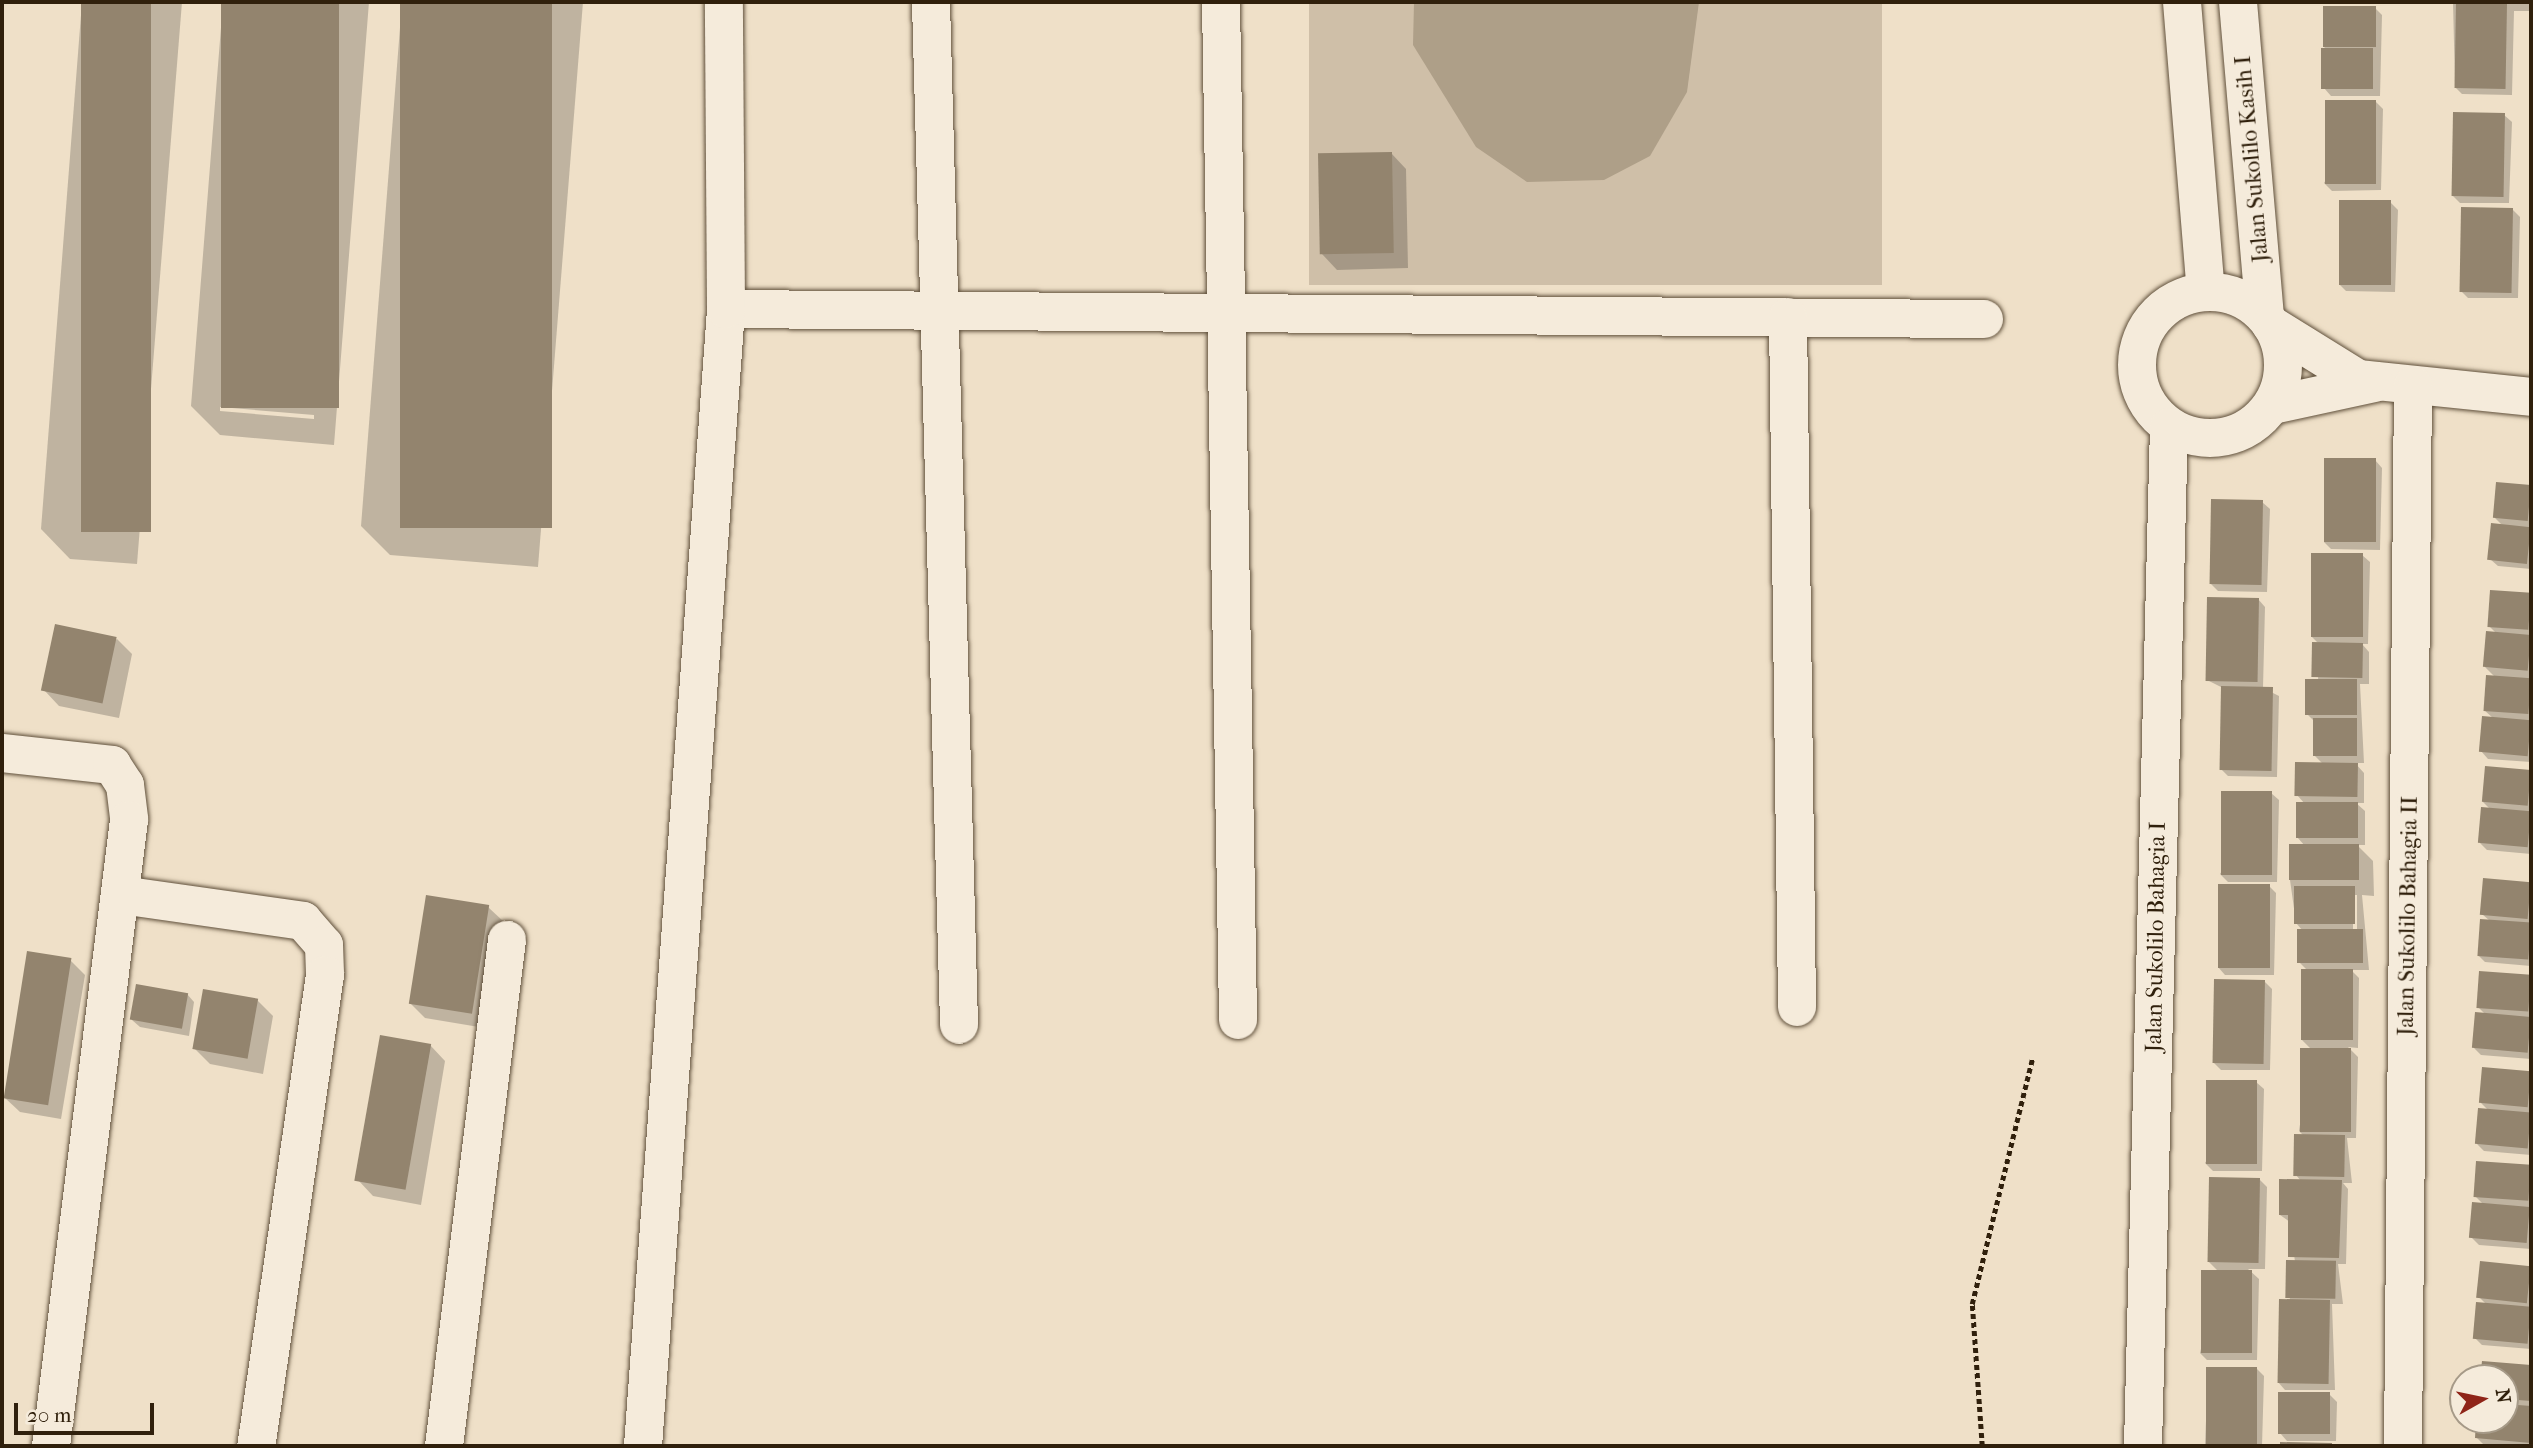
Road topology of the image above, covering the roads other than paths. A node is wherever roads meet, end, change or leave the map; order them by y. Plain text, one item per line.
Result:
1 (724, 2) edge
2 (931, 2) edge
3 (1221, 2) edge
4 (2182, 2) edge
5 (2238, 2) edge
6 (2245, 307) junction
7 (726, 309) junction
8 (939, 310) junction
9 (1227, 312) junction
10 (1788, 317) junction
11 (1984, 319) dead end
12 (2375, 383) junction
13 (2413, 386) junction
14 (2278, 391) junction
15 (2531, 397) edge
16 (2169, 427) junction
17 (2, 753) edge
18 (121, 895) junction
19 (507, 940) dead end
20 (1797, 1007) dead end
21 (1238, 1020) dead end
22 (959, 1025) dead end
23 (51, 1446) edge
24 (256, 1446) edge
25 (444, 1446) edge
26 (643, 1446) edge
27 (2143, 1446) edge
28 (2403, 1446) edge

1 - 7 street
2 - 8 street
3 - 9 street
4 - 6 street, Jalan Sukolilo Kasih I
5 - 6 street, Jalan Sukolilo Kasih I
6 - 12 street
6 - 14 street, Jalan Sukolilo Kasih I
6 - 16 street
7 - 8 street
7 - 26 street
8 - 9 street
8 - 22 street
9 - 10 street
9 - 21 street
10 - 11 street
10 - 20 street
12 - 13 street
12 - 14 street
13 - 15 street
13 - 28 street, Jalan Sukolilo Bahagia II
14 - 16 street
16 - 27 street, Jalan Sukolilo Bahagia I
17 - 18 street
18 - 23 street
18 - 24 street
19 - 25 street

